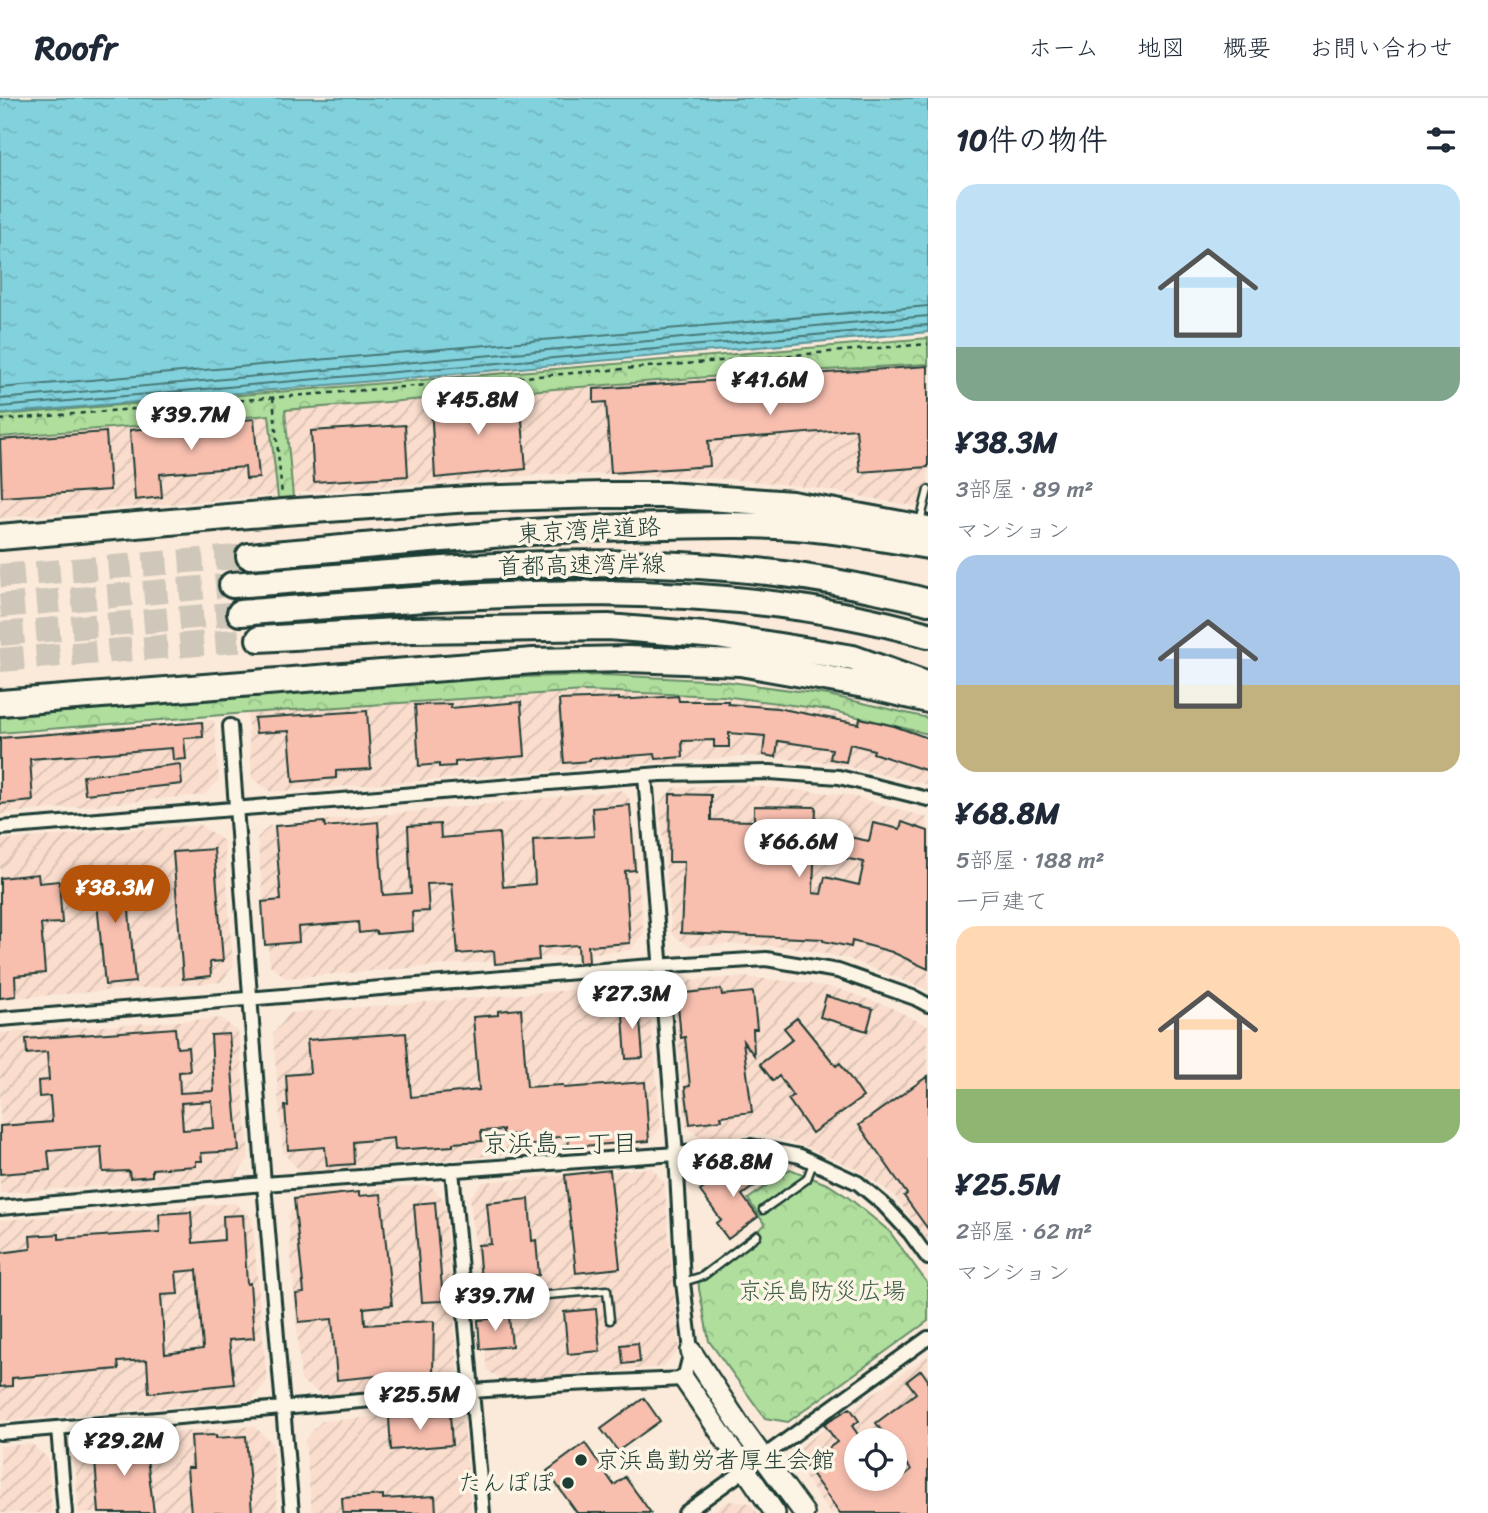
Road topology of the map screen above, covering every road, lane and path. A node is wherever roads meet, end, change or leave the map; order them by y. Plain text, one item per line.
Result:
1 (928, 344) edge
2 (273, 397) junction
3 (0, 419) edge
4 (928, 490) edge
5 (283, 500) dead end
6 (925, 534) edge
7 (0, 537) edge
8 (249, 556) tunnel mouth
9 (232, 584) tunnel mouth
10 (928, 602) edge
11 (240, 613) tunnel mouth
12 (928, 635) edge
13 (259, 639) tunnel mouth
14 (928, 685) edge
15 (928, 700) edge
16 (0, 703) edge
17 (230, 726) dead end
18 (645, 776) junction
19 (928, 799) edge
20 (237, 810) junction
21 (0, 828) edge
22 (660, 965) junction
23 (252, 998) junction
24 (928, 1006) edge
25 (0, 1019) edge
26 (676, 1154) junction
27 (814, 1161) junction
28 (452, 1170) junction
29 (264, 1184) junction
30 (0, 1208) edge
31 (763, 1210) dead end
32 (757, 1235) dead end
33 (928, 1258) edge
34 (683, 1282) junction
35 (464, 1302) junction
36 (610, 1320) dead end
37 (928, 1338) edge
38 (691, 1351) junction
39 (684, 1379) junction
40 (472, 1391) junction
41 (282, 1407) junction
42 (58, 1429) junction
43 (0, 1433) edge
44 (762, 1457) junction
45 (744, 1470) junction
46 (65, 1513) edge
47 (292, 1513) edge
48 (483, 1513) edge
49 (685, 1513) edge
50 (775, 1513) edge
51 (804, 1513) edge

1 - 2 path
2 - 3 path
2 - 5 path
4 - 6 lane
6 - 7 highway
6 - 8 highway, 東京湾岸道路
9 - 10 highway, 首都高速湾岸線
11 - 12 highway, 首都高速湾岸線
13 - 14 highway
15 - 16 highway
17 - 20 street
18 - 19 street
18 - 20 street
18 - 22 street
20 - 21 street
20 - 23 street
22 - 23 street
22 - 24 street
22 - 26 street
23 - 25 street
23 - 29 street
26 - 27 street
26 - 28 street
26 - 34 street
27 - 31 lane
27 - 33 street
28 - 29 street
28 - 35 street
29 - 30 street
29 - 41 street
32 - 34 lane
34 - 38 street
35 - 36 lane
35 - 40 street
37 - 44 street
38 - 39 street
38 - 44 street
39 - 40 street
39 - 45 street
40 - 41 street
40 - 48 street
41 - 42 street
41 - 47 street
42 - 43 street
42 - 46 street
44 - 45 street
44 - 51 street
45 - 49 street
45 - 50 street

